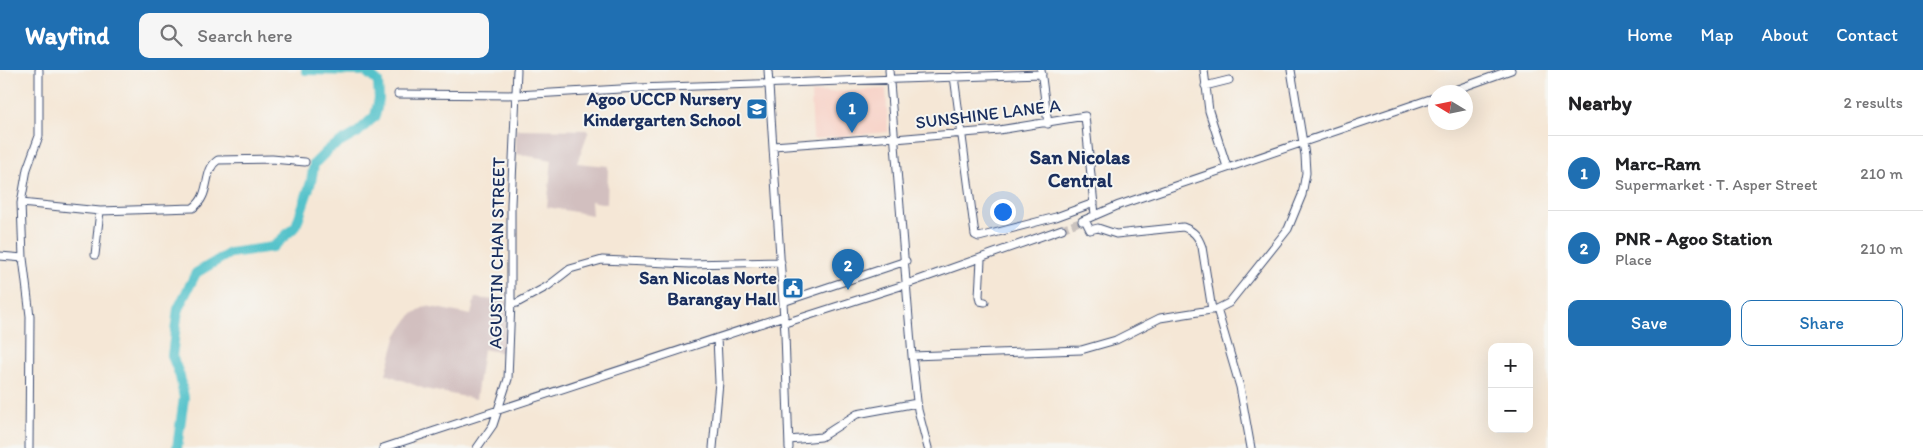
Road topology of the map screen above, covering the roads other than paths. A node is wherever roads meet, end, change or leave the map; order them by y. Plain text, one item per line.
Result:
1 (39, 70) edge
2 (517, 70) edge
3 (768, 70) edge
4 (889, 70) edge
5 (1204, 70) edge
6 (1291, 70) edge
7 (1511, 70) edge
8 (1042, 72) edge
9 (954, 76) junction
10 (890, 80) junction
11 (1229, 80) dead end
12 (769, 84) junction
13 (1469, 85) edge
14 (1205, 86) junction
15 (398, 94) dead end
16 (517, 95) junction
17 (1428, 100) edge
18 (1048, 124) junction
19 (960, 134) junction
20 (895, 138) junction
21 (1302, 142) junction
22 (773, 146) junction
23 (305, 162) dead end
24 (1227, 167) junction
25 (21, 203) junction
26 (1094, 203) junction
27 (100, 211) junction
28 (1095, 215) junction
29 (1062, 229) tunnel mouth
30 (96, 255) dead end
31 (0, 256) edge
32 (23, 258) junction
33 (980, 260) junction
34 (906, 261) junction
35 (781, 262) junction
36 (907, 284) junction
37 (783, 302) junction
38 (985, 302) dead end
39 (511, 304) junction
40 (1215, 310) junction
41 (784, 320) junction
42 (717, 338) junction
43 (912, 356) junction
44 (917, 403) junction
45 (498, 410) junction
46 (789, 444) edge
47 (29, 448) edge
48 (383, 448) edge
49 (477, 448) edge
50 (714, 448) edge
51 (928, 448) edge
52 (1251, 448) edge

1 - 25 street
2 - 16 street, AGUSTIN CHAN STREET
3 - 12 street
4 - 10 street
5 - 14 street
6 - 21 street
7 - 13 street
8 - 9 street
8 - 18 street
9 - 10 street
9 - 19 street
10 - 12 street
10 - 20 street
11 - 14 street
12 - 16 street
12 - 22 street
14 - 24 street
15 - 16 street
16 - 39 street, AGUSTIN CHAN STREET
17 - 21 street
18 - 19 street, SUNSHINE LANE A
18 - 26 street, SUNSHINE LANE A
19 - 20 street, SUNSHINE LANE A
19 - 26 street
20 - 22 street, SUNSHINE LANE A
20 - 34 street
21 - 24 street
21 - 40 street
22 - 35 street
23 - 27 street
24 - 28 street
25 - 27 street
25 - 32 street
26 - 28 street
27 - 30 street
28 - 40 street
29 - 33 street
31 - 32 street
32 - 47 street
33 - 36 street
33 - 38 street
34 - 36 street
34 - 37 street
35 - 37 street
35 - 39 street
36 - 41 street
36 - 43 street
37 - 41 street
39 - 45 street, AGUSTIN CHAN STREET
40 - 43 street
40 - 52 street
41 - 42 street
41 - 46 street
42 - 45 street
42 - 50 street
43 - 44 street
44 - 46 street
44 - 51 street
45 - 48 street
45 - 49 street, AGUSTIN CHAN STREET

